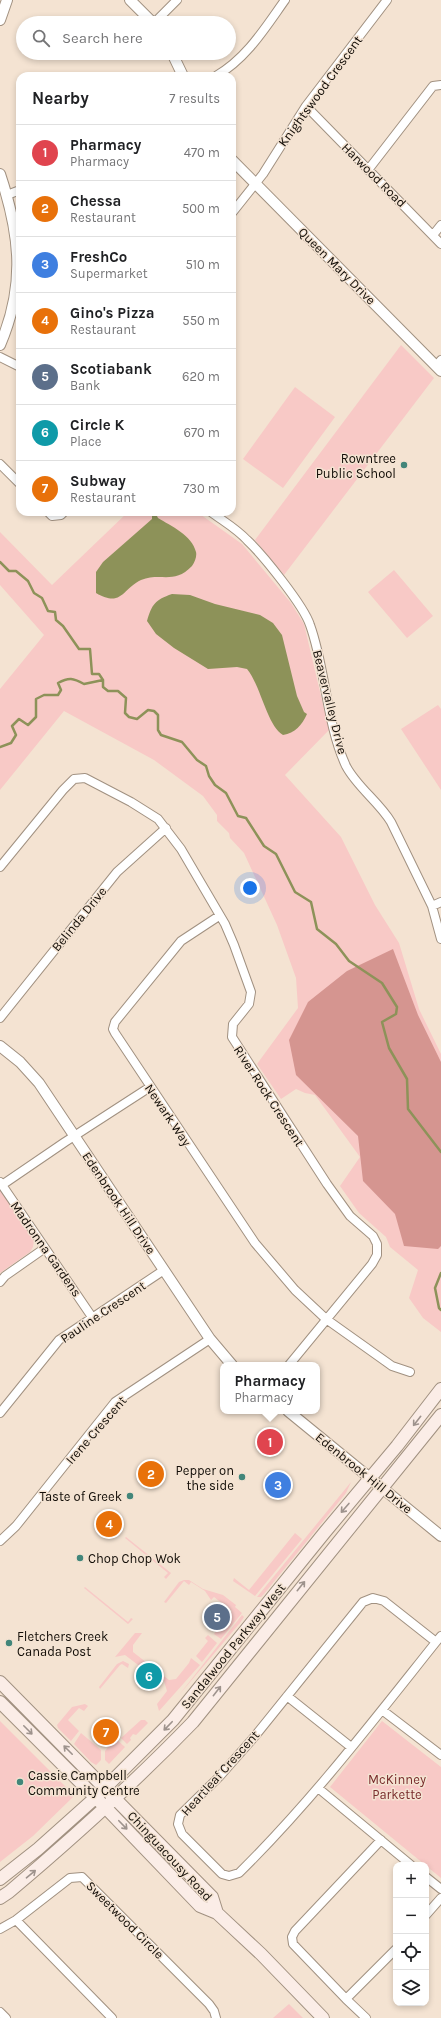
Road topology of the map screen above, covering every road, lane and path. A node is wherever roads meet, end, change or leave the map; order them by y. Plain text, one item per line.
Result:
1 (7, 0) edge
2 (130, 0) edge
3 (177, 0) edge
4 (286, 0) edge
5 (387, 0) edge
6 (147, 16) edge
7 (161, 16) edge
8 (0, 20) edge
9 (175, 60) edge
10 (181, 72) edge
11 (222, 72) edge
12 (441, 86) edge
13 (306, 106) junction
14 (236, 164) edge
15 (368, 170) junction
16 (0, 174) edge
17 (255, 184) junction
18 (16, 191) edge
19 (7, 194) junction
20 (236, 208) edge
21 (441, 225) edge
22 (16, 231) edge
23 (433, 235) junction
24 (441, 244) edge
25 (16, 292) edge
26 (0, 345) edge
27 (0, 357) edge
28 (16, 365) edge
29 (439, 366) edge
30 (0, 464) edge
31 (16, 480) edge
32 (216, 516) edge
33 (166, 828) junction
34 (0, 867) edge
35 (441, 902) edge
36 (432, 906) junction
37 (220, 916) junction
38 (441, 939) edge
39 (0, 1018) edge
40 (0, 1046) edge
41 (150, 1087) junction
42 (74, 1136) junction
43 (1, 1184) edge
44 (45, 1248) junction
45 (164, 1270) junction
46 (0, 1282) edge
47 (92, 1317) junction
48 (326, 1319) junction
49 (210, 1339) junction
50 (229, 1362) edge
51 (291, 1362) edge
52 (410, 1372) dead end
53 (441, 1390) edge
54 (0, 1413) edge
55 (292, 1414) edge
56 (441, 1416) edge
57 (371, 1478) junction
58 (381, 1487) junction
59 (441, 1536) edge
60 (0, 1542) edge
61 (439, 1639) edge
62 (0, 1682) edge
63 (287, 1696) junction
64 (0, 1702) edge
65 (382, 1710) junction
66 (351, 1747) junction
67 (441, 1755) edge
68 (106, 1788) junction
69 (318, 1788) junction
70 (95, 1798) junction
71 (116, 1798) junction
72 (105, 1807) junction
73 (381, 1840) junction
74 (407, 1862) edge
75 (0, 1879) edge
76 (429, 1879) edge
77 (441, 1889) edge
78 (0, 1898) edge
79 (441, 1898) edge
80 (429, 1912) edge
81 (217, 1914) junction
82 (16, 1920) junction
83 (0, 1929) edge
84 (393, 1952) edge
85 (346, 1999) junction
86 (0, 2012) edge
87 (6, 2018) edge
88 (112, 2018) edge
89 (216, 2018) edge
90 (323, 2018) edge
91 (366, 2018) edge

1 - 8 street
2 - 6 street
3 - 7 street
4 - 11 street
5 - 13 street, Knightswood Crescent
9 - 10 street
12 - 15 street
13 - 15 street, Harwood Road
13 - 17 street, Knightswood Crescent
14 - 17 street, Queen Mary Drive
15 - 23 street, Harwood Road
16 - 19 street
17 - 20 street, Knightswood Crescent
17 - 29 street, Queen Mary Drive
18 - 19 street
19 - 22 street
21 - 23 street
23 - 24 street, Harwood Road
25 - 26 street
27 - 28 street
30 - 31 street
32 - 36 street, Beavervalley Drive
33 - 34 street, River Rock Crescent
33 - 37 street, River Rock Crescent
33 - 39 street, Belinda Drive
35 - 36 street
36 - 38 street, Beavervalley Drive
37 - 41 street, Newark Way
37 - 48 street, River Rock Crescent
40 - 42 street, Edenbrook Hill Drive
41 - 42 street
41 - 48 street, Newark Way
42 - 43 street
42 - 45 street, Edenbrook Hill Drive
43 - 44 street, Madronna Gardens
44 - 46 street
44 - 47 street, Madronna Gardens
45 - 47 street, Pauline Crescent
45 - 49 street, Edenbrook Hill Drive
47 - 54 street, Pauline Crescent
48 - 51 street, River Rock Crescent
48 - 52 street, Newark Way
49 - 50 street, Edenbrook Hill Drive
49 - 60 street, Irene Crescent
53 -> 57 main road, Sandalwood Parkway West
55 - 57 street, Edenbrook Hill Drive
56 - 58 main road, Sandalwood Parkway West
57 - 58 street, Edenbrook Hill Drive
57 -> 68 main road, Sandalwood Parkway West
58 - 59 street, Edenbrook Hill Drive
71 -> 58 main road, Sandalwood Parkway West
61 - 63 street, Heartleaf Crescent
61 - 65 street, Heartleaf Crescent
68 -> 62 main road, Chinguacousy Road
63 - 66 street
63 - 69 street, Heartleaf Crescent
64 -> 70 main road, Chinguacousy Road
65 - 66 street, Heartleaf Crescent
65 - 67 street
66 - 69 street, Heartleaf Crescent
68 - 70 main road, Sandalwood Parkway West
68 - 71 main road, Chinguacousy Road
69 - 73 street
70 - 72 main road, Chinguacousy Road
70 - 75 main road, Sandalwood Parkway West
71 - 72 main road, Sandalwood Parkway West
71 - 81 main road, Chinguacousy Road
78 -> 72 main road, Sandalwood Parkway West
72 -> 81 main road, Chinguacousy Road
73 - 74 street
73 - 85 street
76 - 77 street
79 - 80 street
81 - 90 main road, Chinguacousy Road
82 - 83 street, Sweetwood Circle
82 - 88 street
82 - 89 street, Sweetwood Circle
84 - 85 street
85 - 91 street
86 - 87 street

